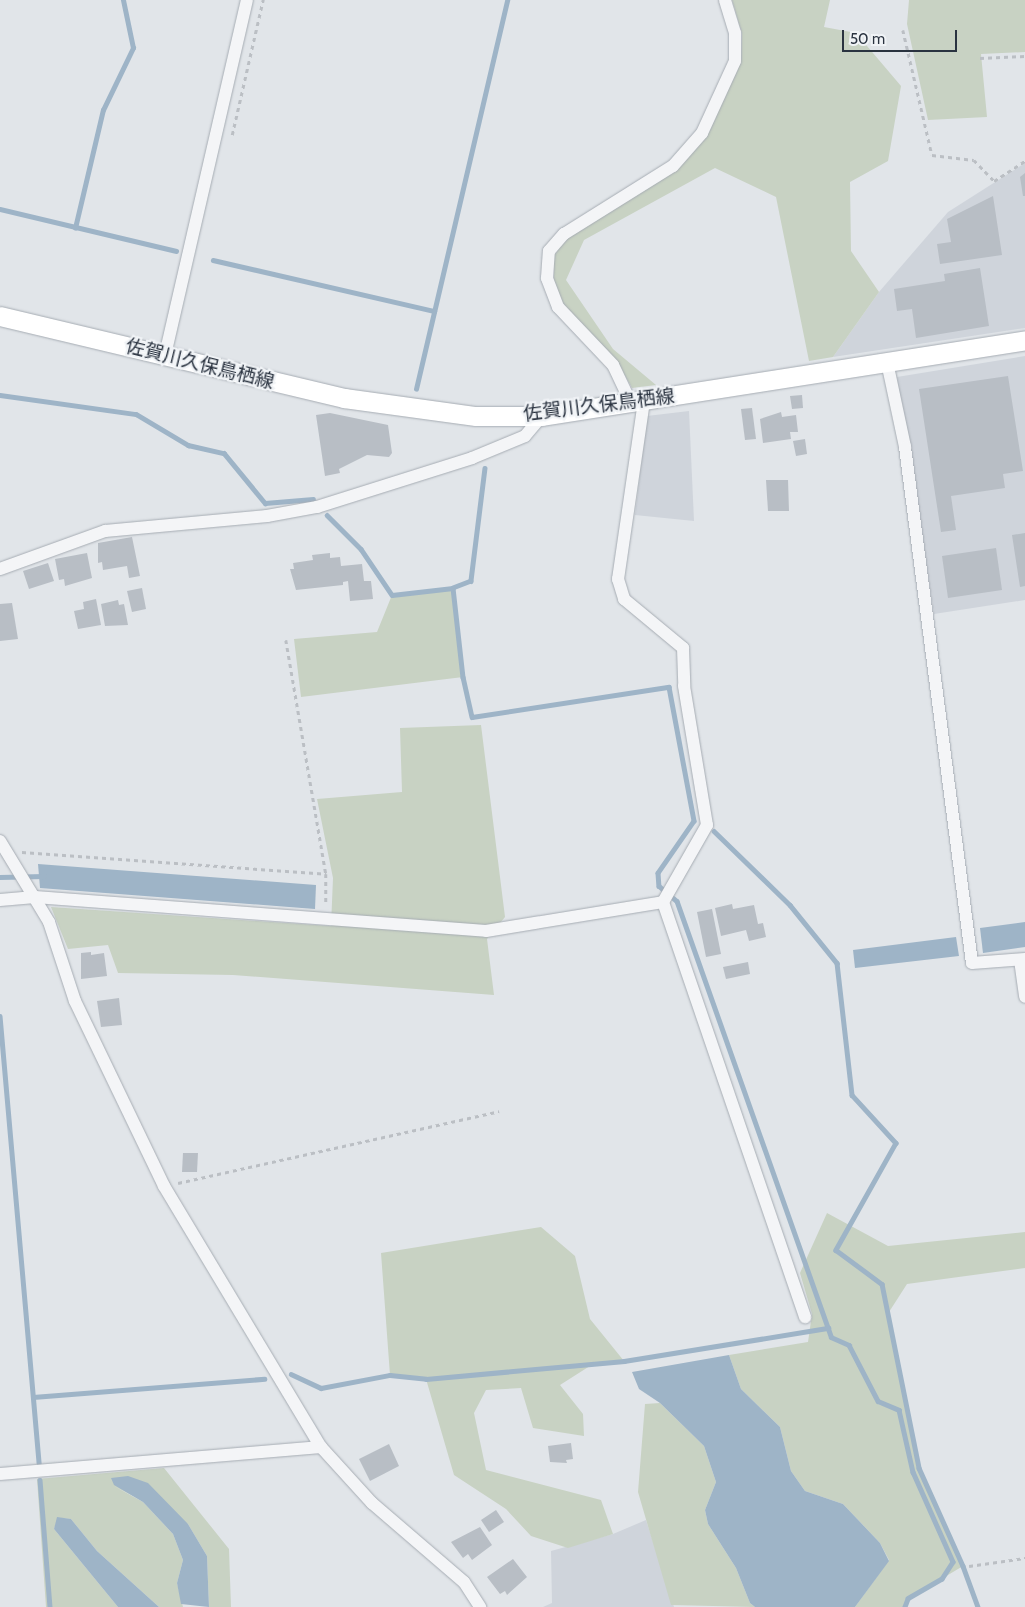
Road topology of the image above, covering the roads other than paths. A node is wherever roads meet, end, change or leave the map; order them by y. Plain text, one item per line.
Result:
1 (248, 0) edge
2 (726, 0) edge
3 (0, 316) edge
4 (1025, 340) edge
5 (164, 355) junction
6 (887, 362) junction
7 (637, 402) junction
8 (542, 416) junction
9 (0, 569) edge
10 (0, 841) edge
11 (35, 897) junction
12 (0, 900) edge
13 (664, 902) junction
14 (1022, 959) edge
15 (1025, 997) edge
16 (805, 1317) dead end
17 (321, 1447) junction
18 (0, 1474) edge
19 (480, 1607) edge

1 - 5 street
2 - 7 street
3 - 5 main road, 佐賀川久保鳥栖線
4 - 6 main road, 佐賀川久保鳥栖線
5 - 8 main road, 佐賀川久保鳥栖線
6 - 7 main road, 佐賀川久保鳥栖線
6 - 14 street
7 - 8 main road, 佐賀川久保鳥栖線
7 - 13 street
8 - 9 street
10 - 11 street
11 - 12 street
11 - 13 street
11 - 17 street
13 - 16 street
14 - 15 street
17 - 18 street
17 - 19 street

